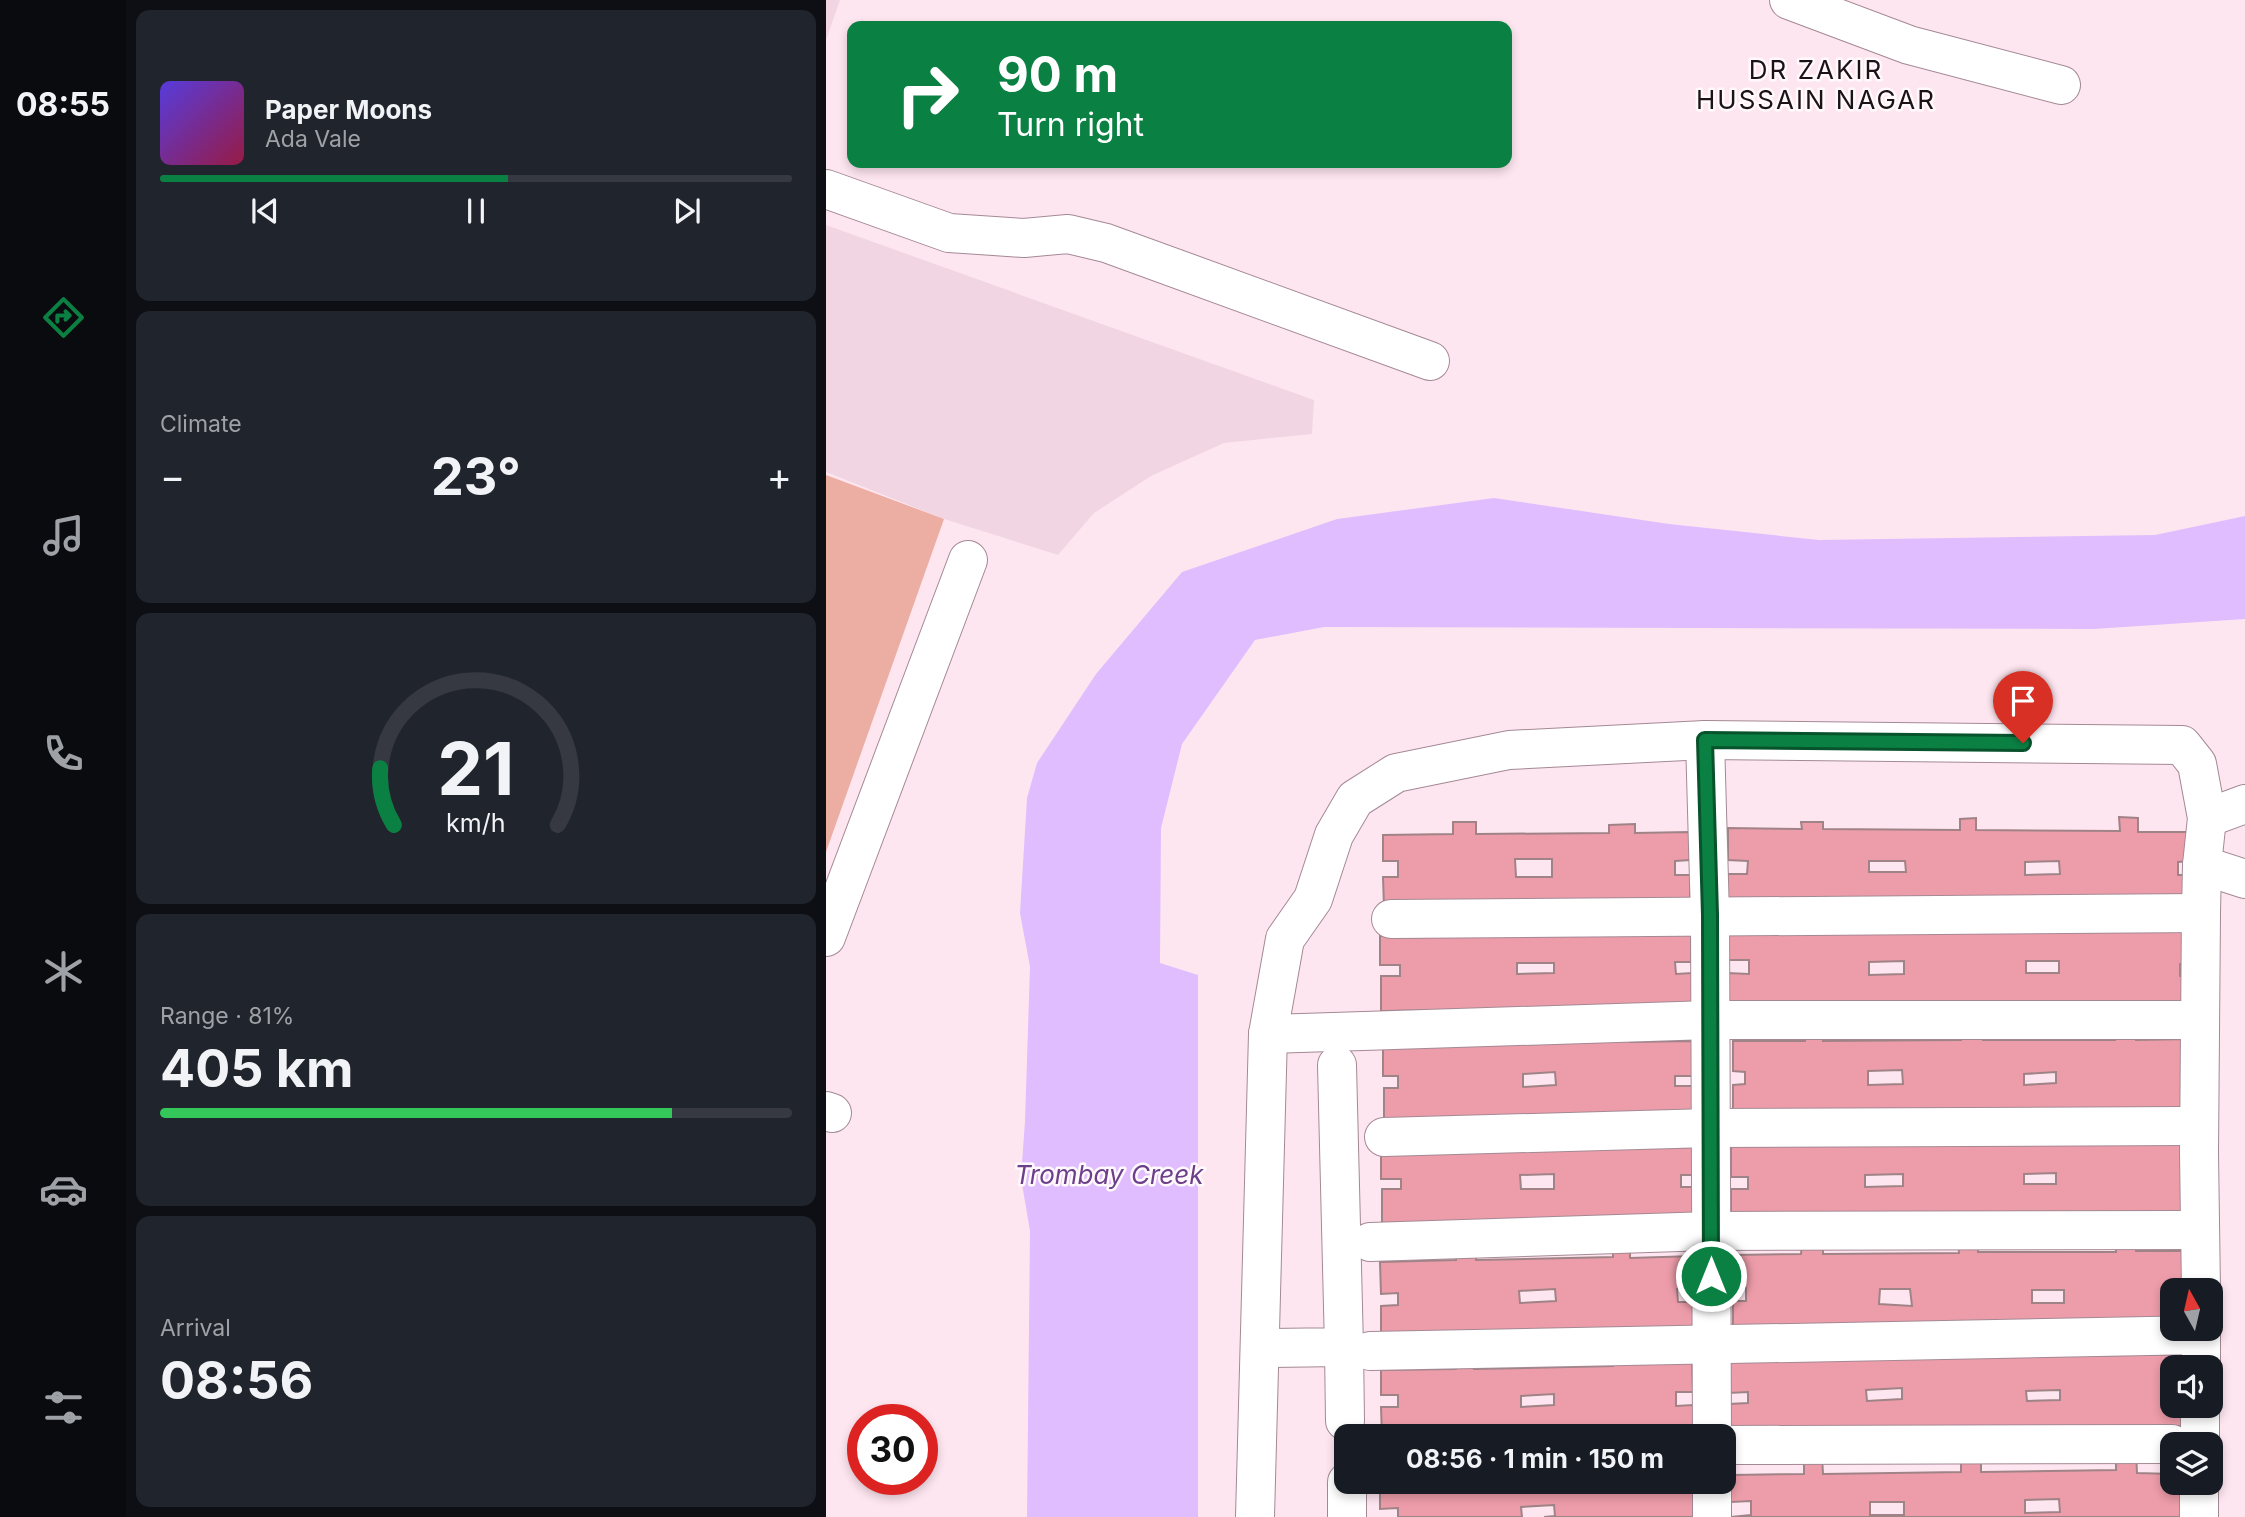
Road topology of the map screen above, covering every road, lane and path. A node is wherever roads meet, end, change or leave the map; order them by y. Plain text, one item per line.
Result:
1 (1789, 0) edge
2 (2061, 85) dead end
3 (826, 188) edge
4 (1430, 361) dead end
5 (968, 560) dead end
6 (1705, 740) junction
7 (2245, 804) edge
8 (2207, 818) junction
9 (2202, 865) junction
10 (2245, 879) edge
11 (2201, 913) junction
12 (1710, 915) junction
13 (1391, 919) dead end
14 (826, 937) edge
15 (1710, 1020) junction
16 (2200, 1020) junction
17 (1268, 1034) junction
18 (1337, 1065) dead end
19 (2183, 1126) dead end
20 (1710, 1128) junction
21 (1384, 1137) dead end
22 (2189, 1230) dead end
23 (1711, 1231) junction
24 (1370, 1242) dead end
25 (2201, 1278) edge
26 (2201, 1343) edge
27 (1711, 1344) junction
28 (1261, 1348) junction
29 (1357, 1349) junction
30 (1345, 1421) dead end
31 (1712, 1424) edge
32 (2160, 1444) edge
33 (1736, 1445) edge
34 (1347, 1494) edge
35 (1712, 1494) edge
36 (2199, 1495) edge
37 (1255, 1517) edge
38 (1347, 1517) edge
39 (1712, 1517) edge
40 (2199, 1517) edge

1 - 2 street
3 - 4 street
5 - 14 street
6 - 8 street
6 - 12 street
6 - 17 street
7 - 8 street
8 - 9 street
9 - 10 street
9 - 11 street
11 - 12 street
11 - 16 street
12 - 13 street
12 - 15 street
15 - 16 street
15 - 17 street
15 - 20 street
16 - 25 street
17 - 28 street
18 - 29 street
19 - 20 street
20 - 21 street
20 - 23 street
22 - 23 street
23 - 24 street
23 - 27 street
26 - 27 street
27 - 29 street
27 - 31 street
28 - 29 street
28 - 37 street
29 - 30 street
32 - 33 street
34 - 38 street
35 - 39 street
36 - 40 street

